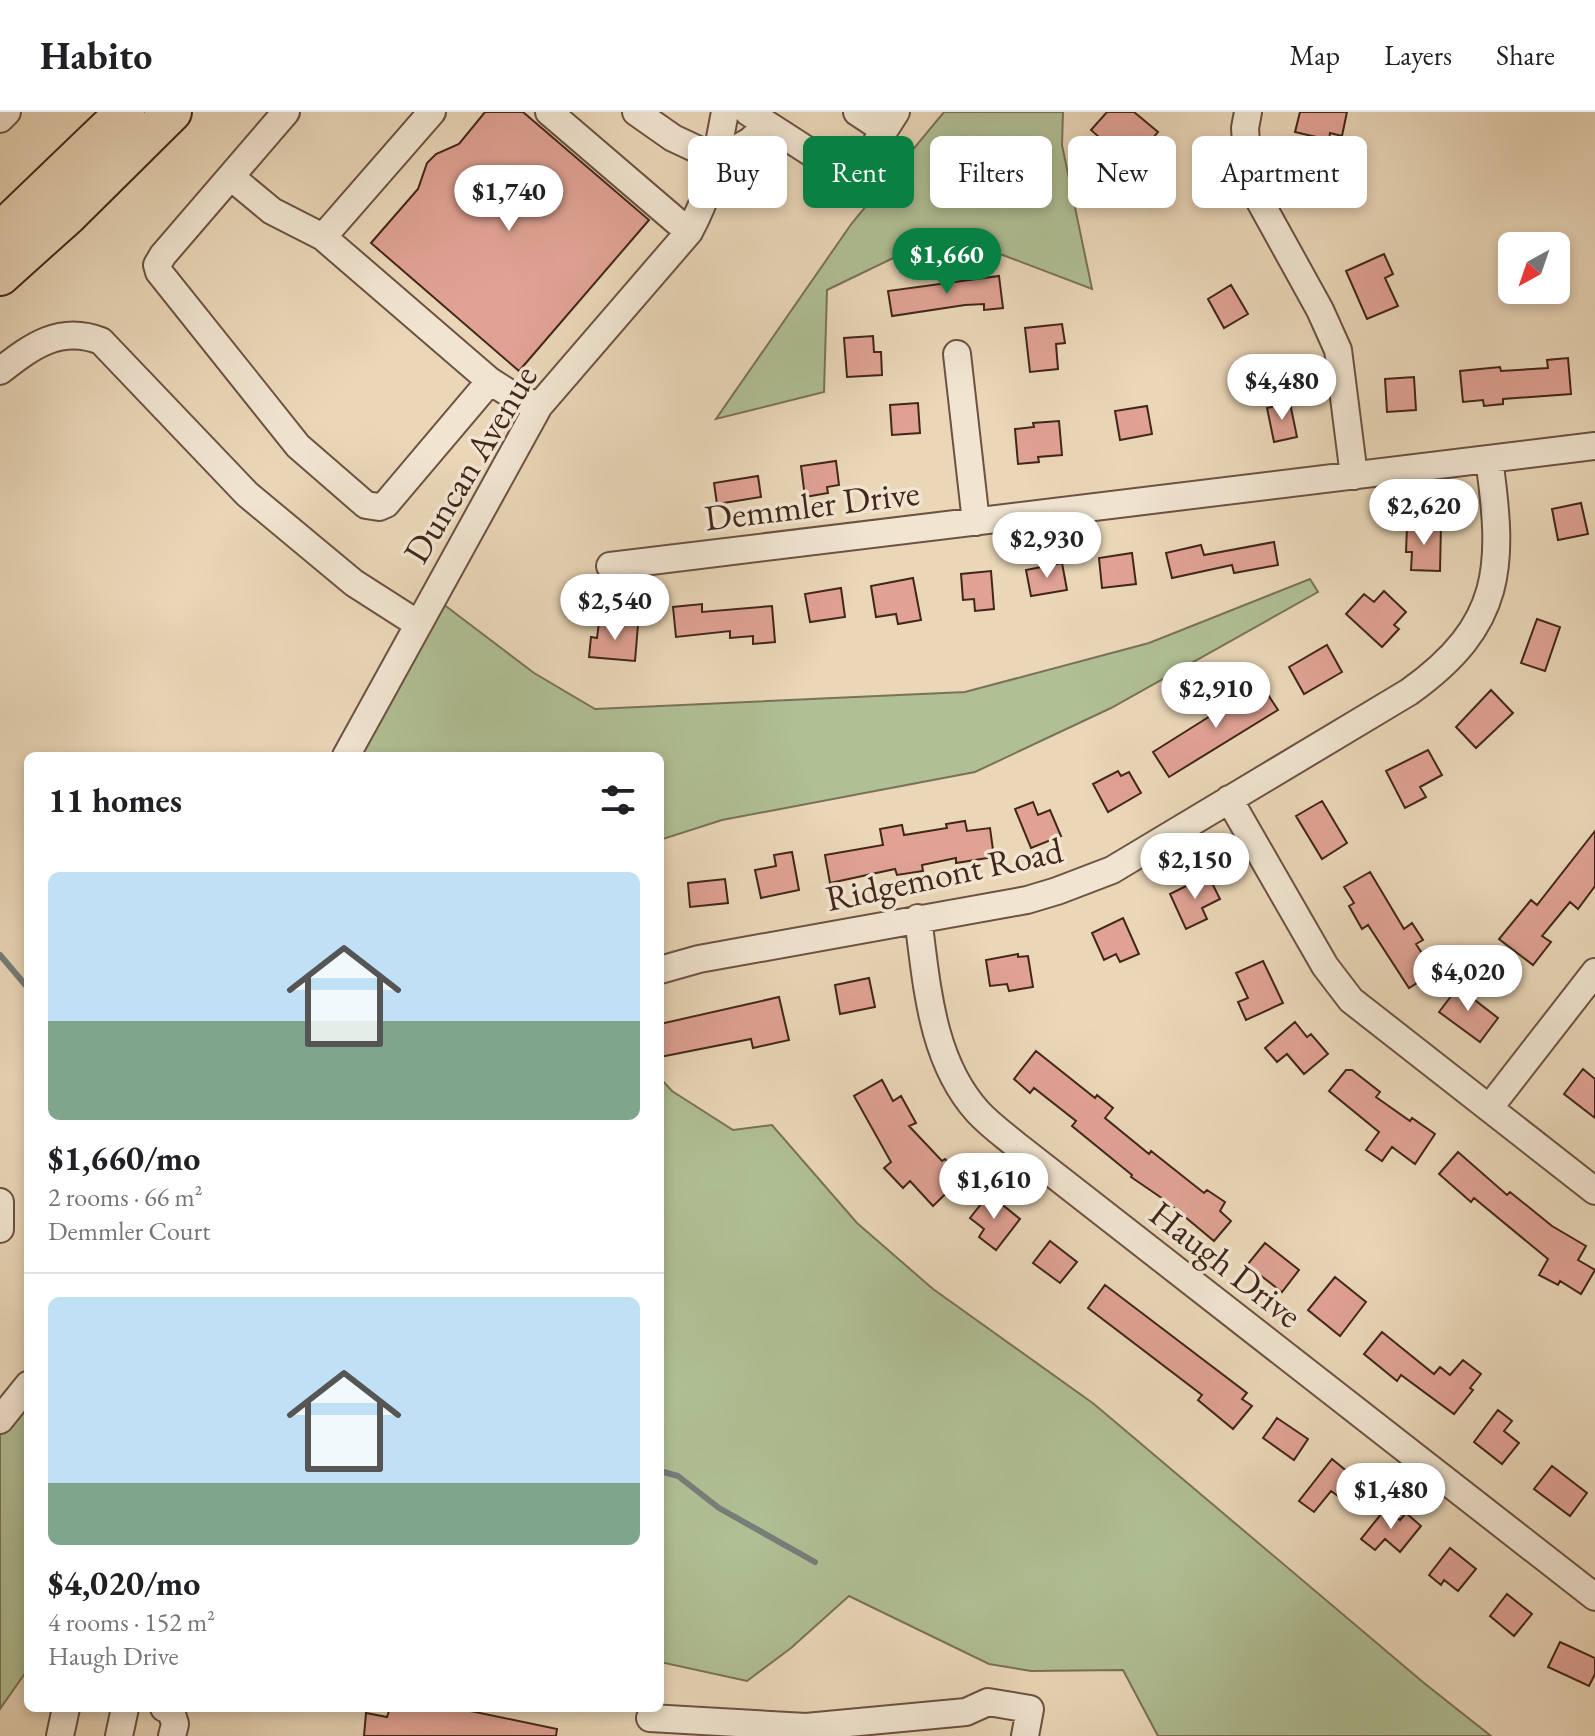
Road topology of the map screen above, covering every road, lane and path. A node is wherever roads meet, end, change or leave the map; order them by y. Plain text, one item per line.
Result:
1 (7, 112) edge
2 (125, 112) edge
3 (172, 112) edge
4 (286, 112) edge
5 (432, 112) edge
6 (549, 112) edge
7 (636, 112) edge
8 (725, 112) edge
9 (857, 112) edge
10 (1248, 112) edge
11 (758, 118) edge
12 (0, 119) edge
13 (890, 121) edge
14 (721, 136) edge
15 (688, 145) edge
16 (231, 177) junction
17 (702, 208) edge
18 (0, 232) edge
19 (689, 232) junction
20 (323, 237) junction
21 (0, 276) edge
22 (957, 354) dead end
23 (0, 371) edge
24 (490, 381) junction
25 (539, 406) junction
26 (1595, 446) edge
27 (1489, 459) junction
28 (1354, 476) junction
29 (976, 522) junction
30 (610, 566) dead end
31 (418, 624) junction
32 (348, 752) edge
33 (1229, 799) junction
34 (918, 918) junction
35 (664, 969) edge
36 (1595, 972) edge
37 (1490, 1107) junction
38 (1595, 1191) edge
39 (0, 1202) edge
40 (0, 1229) edge
41 (24, 1390) edge
42 (0, 1420) edge
43 (1595, 1597) edge
44 (974, 1708) junction
45 (65, 1712) edge
46 (124, 1712) edge
47 (171, 1712) edge
48 (650, 1718) dead end
49 (60, 1736) edge
50 (119, 1736) edge
51 (172, 1736) edge
52 (968, 1736) edge
53 (1025, 1736) edge

1 - 12 street
2 - 18 highway
3 - 21 highway
4 - 16 street
5 - 20 street
6 - 19 street
7 - 15 street
8 - 14 street, Duncan Avenue
9 - 13 street
10 - 28 street
11 - 13 street
16 - 20 street
16 - 24 street
17 - 19 street, Duncan Avenue
19 - 25 street, Duncan Avenue
20 - 24 street
22 - 29 street
23 - 31 street
24 - 25 street
25 - 31 street, Duncan Avenue
26 - 27 street, Demmler Drive
27 - 28 street, Demmler Drive
27 - 33 street, Ridgemont Road
28 - 29 street, Demmler Drive
29 - 30 street, Demmler Drive
31 - 32 street, Duncan Avenue
33 - 34 street, Ridgemont Road
33 - 37 street
34 - 35 street, Ridgemont Road
34 - 43 street, Haugh Drive
36 - 37 street
37 - 38 street
39 - 40 street
41 - 42 street
44 - 48 street
44 - 52 street
44 - 53 street
45 - 49 street
46 - 50 street
47 - 51 street

